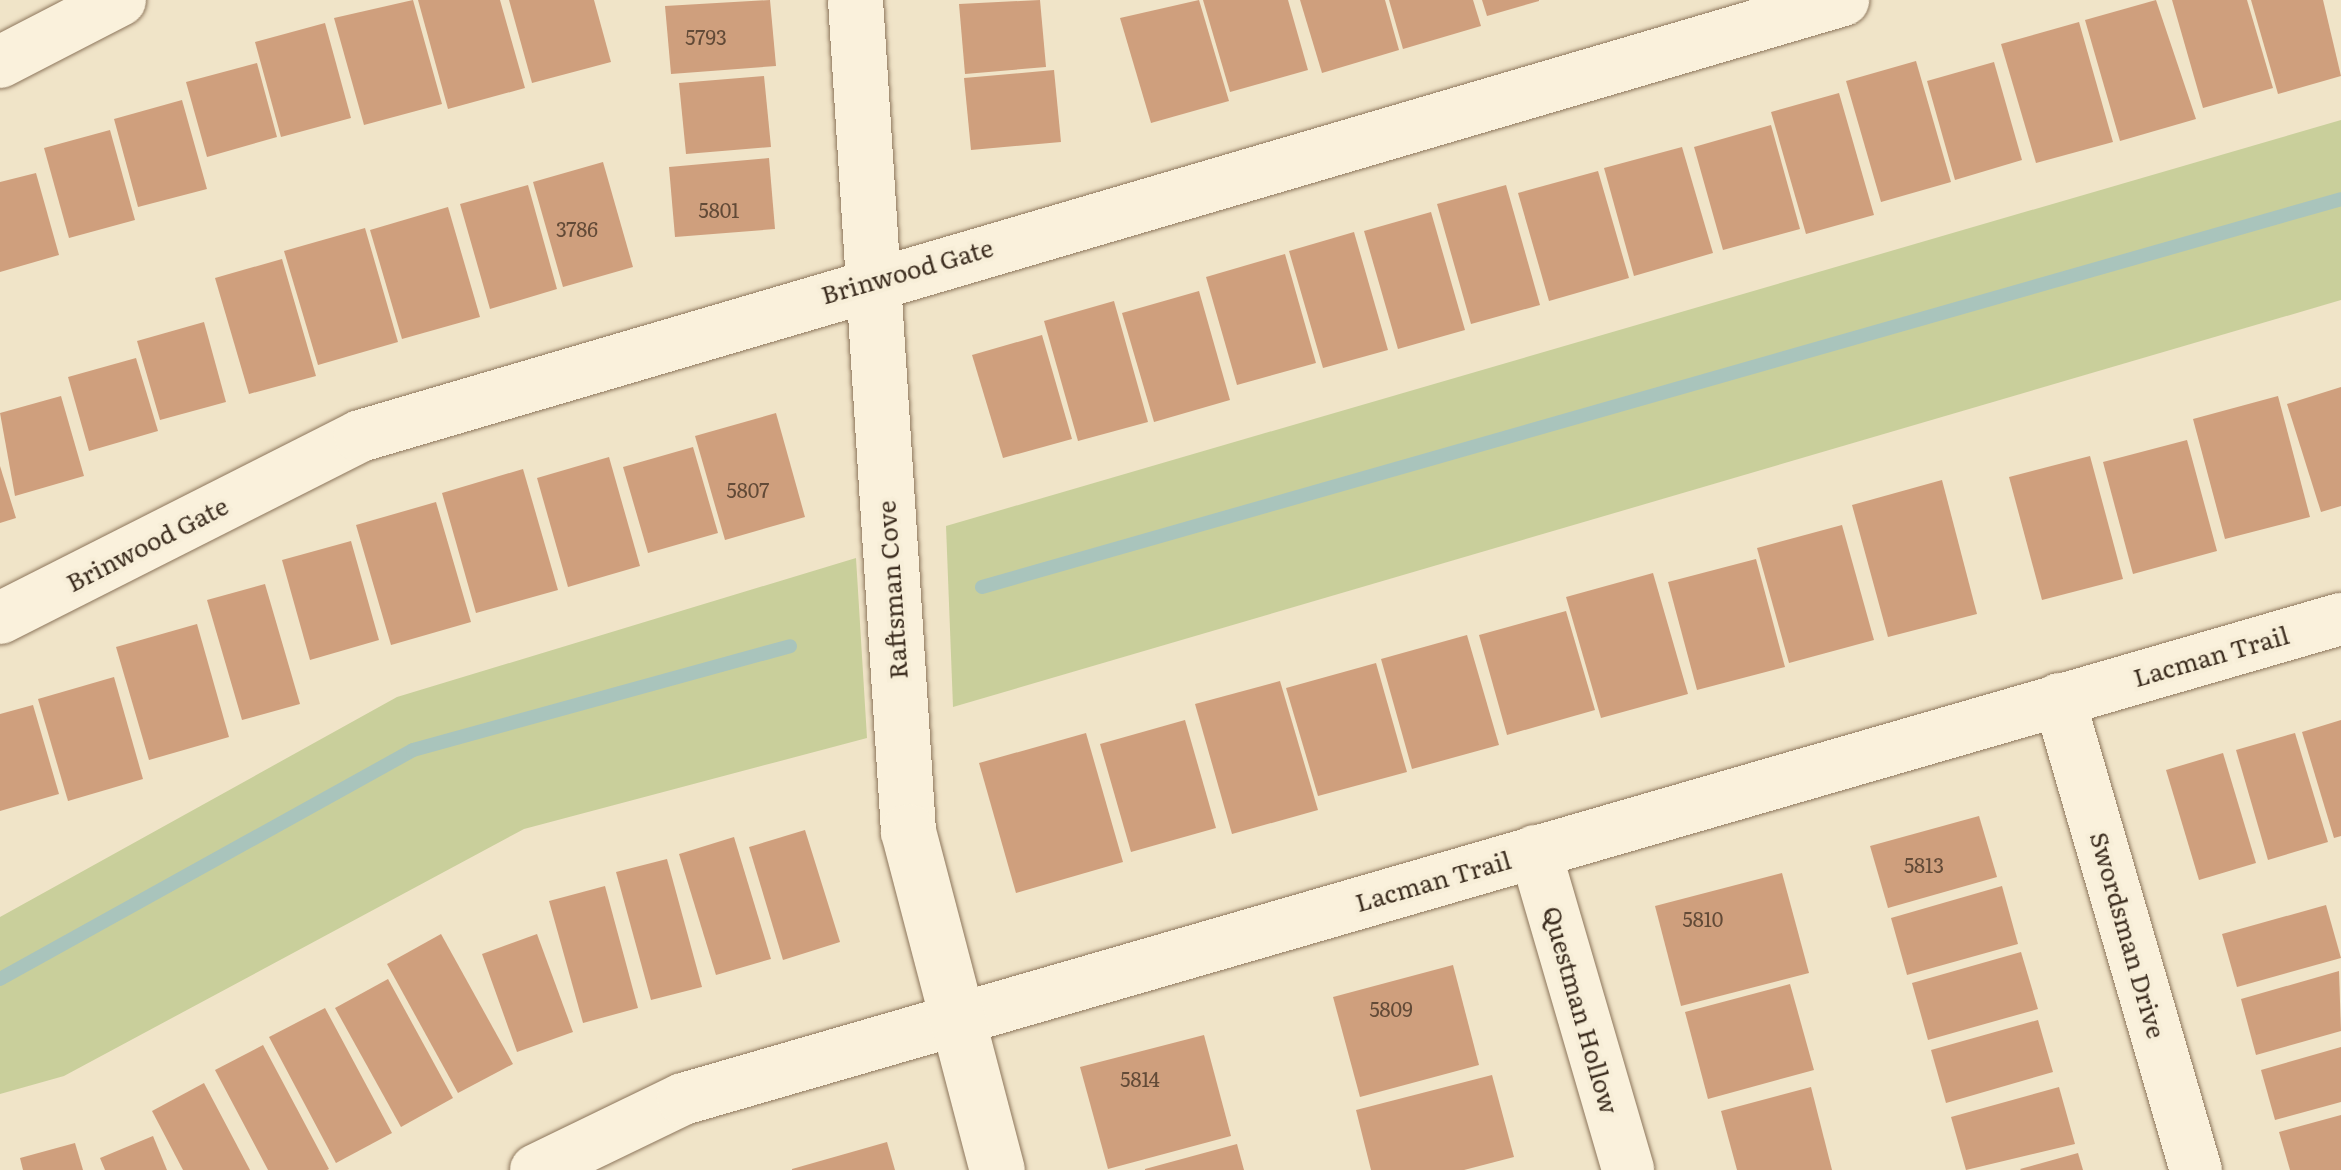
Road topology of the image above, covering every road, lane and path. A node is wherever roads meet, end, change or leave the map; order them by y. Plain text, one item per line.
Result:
1 (120, 0) edge
2 (855, 0) edge
3 (1843, 0) edge
4 (0, 62) edge
5 (877, 280) junction
6 (0, 618) edge
7 (2341, 619) edge
8 (2059, 699) junction
9 (1535, 851) junction
10 (954, 1022) junction
11 (536, 1170) edge
12 (997, 1170) edge
13 (1628, 1170) edge
14 (2196, 1170) edge

1 - 4 street
2 - 5 street, Raftsman Cove
3 - 5 street, Brinwood Gate
5 - 6 street, Brinwood Gate
5 - 10 street, Raftsman Cove
7 - 8 street, Lacman Trail
8 - 9 street, Lacman Trail
8 - 14 street, Swordsman Drive
9 - 10 street, Lacman Trail
9 - 13 street, Questman Hollow
10 - 11 street, Lacman Trail
10 - 12 street, Raftsman Cove

